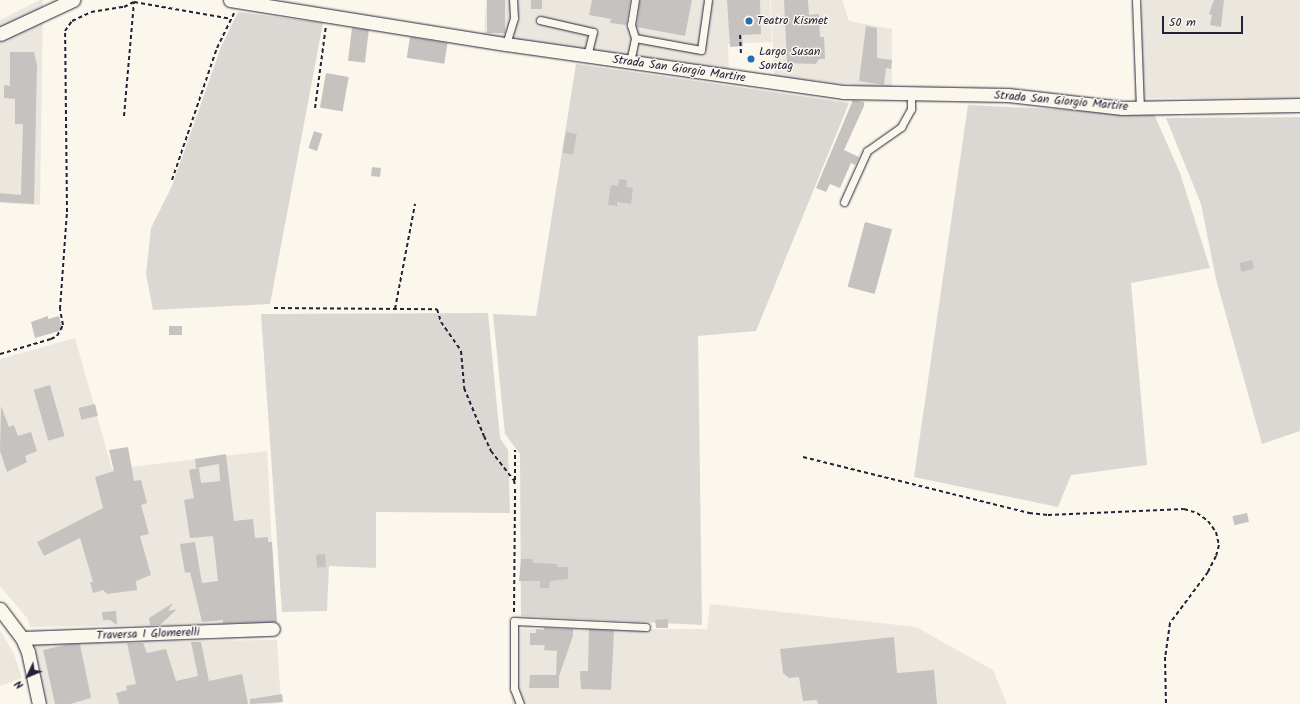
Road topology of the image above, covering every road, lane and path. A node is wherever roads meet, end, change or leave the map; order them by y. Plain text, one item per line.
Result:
1 (73, 0) edge
2 (234, 0) edge
3 (513, 0) edge
4 (635, 0) edge
5 (708, 0) edge
6 (1136, 0) edge
7 (134, 2) junction
8 (327, 16) junction
9 (230, 19) junction
10 (540, 20) dead end
11 (0, 34) edge
12 (740, 35) dead end
13 (635, 38) junction
14 (506, 44) junction
15 (741, 54) dead end
16 (587, 56) junction
17 (630, 62) junction
18 (911, 95) junction
19 (1300, 104) edge
20 (314, 108) dead end
21 (1140, 108) junction
22 (124, 116) dead end
23 (172, 180) dead end
24 (844, 202) dead end
25 (416, 204) dead end
26 (274, 308) dead end
27 (395, 309) junction
28 (0, 354) edge
29 (515, 450) dead end
30 (803, 457) dead end
31 (515, 486) junction
32 (0, 609) edge
33 (514, 621) junction
34 (646, 627) dead end
35 (273, 629) dead end
36 (22, 638) junction
37 (39, 704) edge
38 (520, 704) edge
39 (1166, 704) edge

1 - 11 street
2 - 8 street, Strada San Giorgio Martire
2 - 9 path
3 - 14 lane
4 - 13 lane
5 - 13 lane
6 - 21 lane
7 - 9 path
7 - 22 path
7 - 28 path
8 - 14 street, Strada San Giorgio Martire
8 - 20 path
9 - 23 path
10 - 16 lane
12 - 15 path
13 - 17 lane
14 - 16 street, Strada San Giorgio Martire
16 - 17 street, Strada San Giorgio Martire
17 - 18 street, Strada San Giorgio Martire
18 - 21 street, Strada San Giorgio Martire
18 - 24 lane
19 - 21 street, Strada San Giorgio Martire
25 - 27 path
26 - 27 path
27 - 31 path
29 - 31 path
30 - 39 path
31 - 33 path
32 - 36 street
33 - 34 lane
33 - 38 lane
35 - 36 street, Traversa I Glomerelli
36 - 37 street

